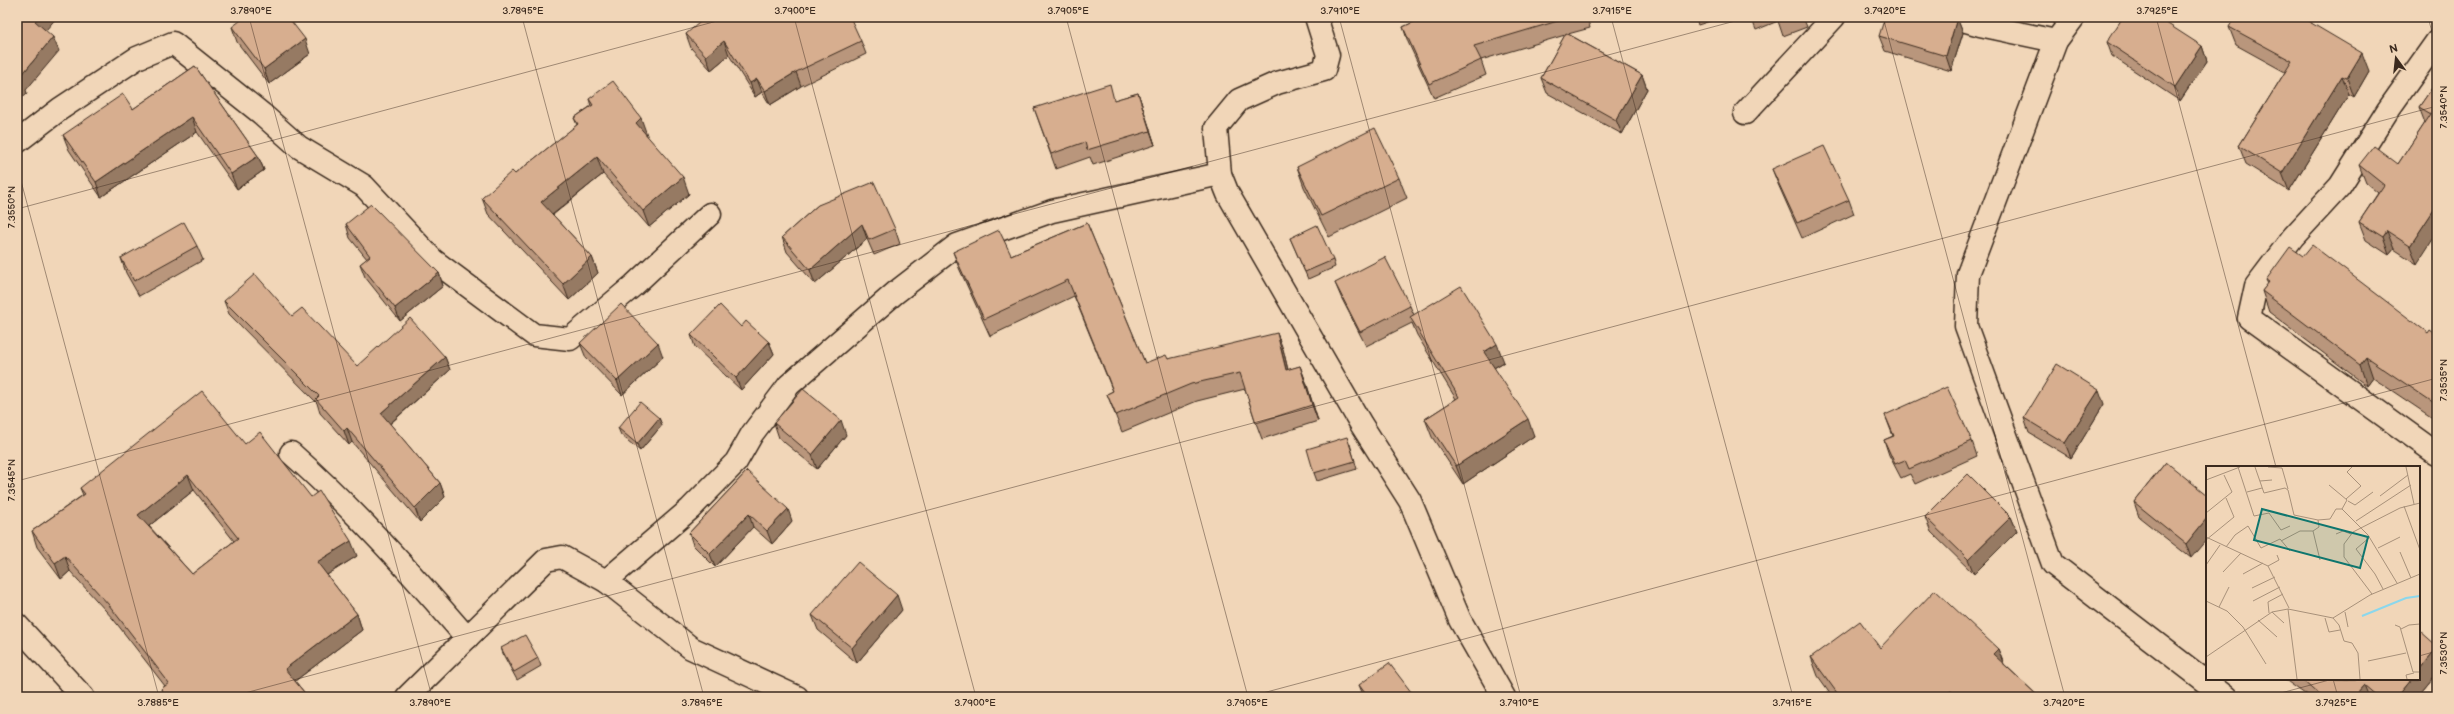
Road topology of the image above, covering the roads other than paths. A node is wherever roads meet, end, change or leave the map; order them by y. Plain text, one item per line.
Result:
1 (1316, 17) edge
2 (1834, 17) edge
3 (1952, 17) edge
4 (2074, 17) edge
5 (2056, 41) junction
6 (2437, 41) edge
7 (1745, 113) dead end
8 (17, 142) edge
9 (1220, 174) junction
10 (710, 214) dead end
11 (291, 453) dead end
12 (2437, 454) edge
13 (606, 580) junction
14 (17, 625) edge
15 (467, 638) junction
16 (83, 697) edge
17 (407, 697) edge
18 (797, 697) edge
19 (1504, 697) edge
20 (2226, 697) edge

1 - 9 street
2 - 7 street
3 - 5 street
4 - 5 street
5 - 20 street
6 - 12 street
8 - 10 street
9 - 13 street
9 - 19 street
11 - 15 street
13 - 15 street
13 - 18 street
14 - 16 street
15 - 17 street

